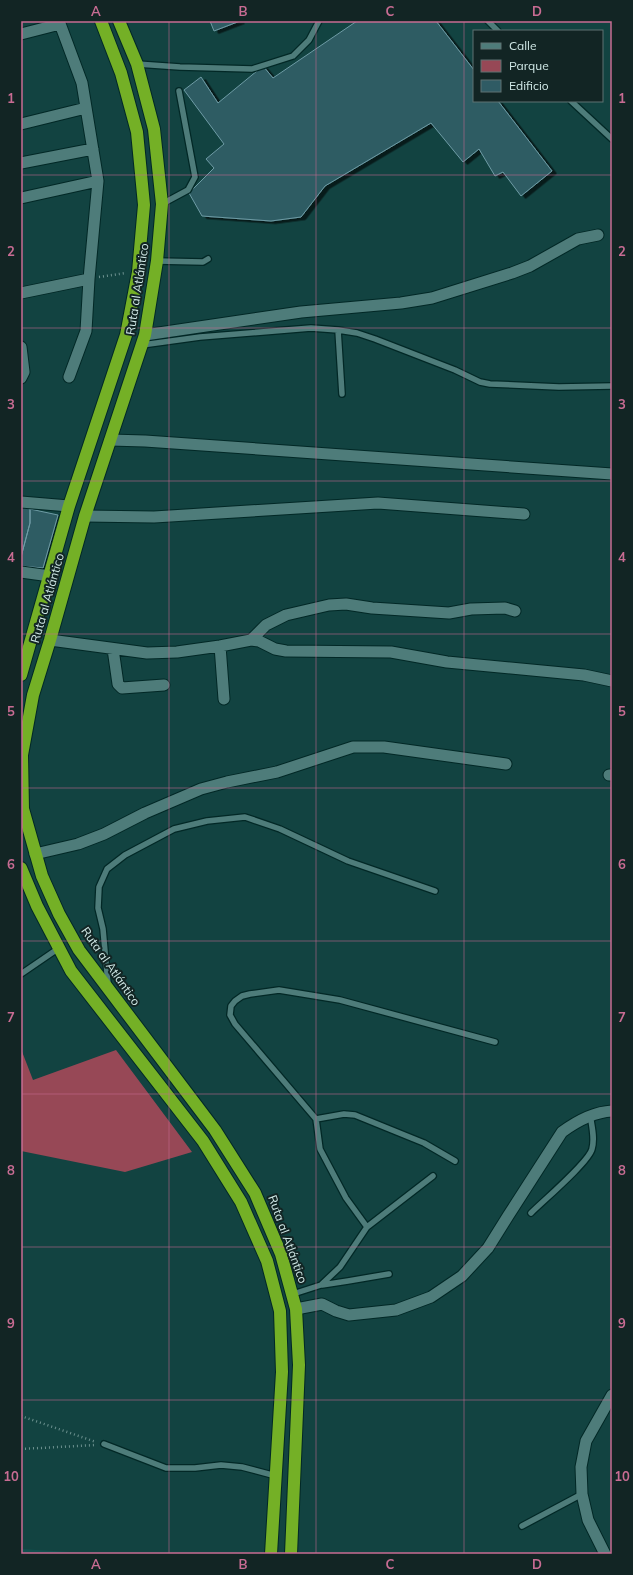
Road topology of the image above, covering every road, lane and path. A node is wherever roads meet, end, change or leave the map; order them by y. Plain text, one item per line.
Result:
1 (100, 21) edge
2 (119, 21) edge
3 (319, 21) edge
4 (488, 21) edge
5 (60, 23) edge
6 (497, 30) edge
7 (21, 34) edge
8 (137, 64) junction
9 (179, 91) dead end
10 (572, 102) edge
11 (86, 108) junction
12 (21, 124) edge
13 (612, 139) edge
14 (93, 149) junction
15 (21, 163) edge
16 (98, 181) junction
17 (21, 198) edge
18 (162, 204) junction
19 (598, 235) dead end
20 (208, 259) dead end
21 (157, 261) junction
22 (138, 272) junction
23 (89, 279) junction
24 (21, 293) edge
25 (338, 330) junction
26 (144, 340) junction
27 (21, 347) edge
28 (69, 377) dead end
29 (21, 378) edge
30 (612, 386) edge
31 (342, 394) dead end
32 (110, 440) junction
33 (612, 474) edge
34 (21, 502) edge
35 (69, 506) junction
36 (524, 514) dead end
37 (85, 516) junction
38 (21, 572) edge
39 (50, 576) junction
40 (515, 611) dead end
41 (50, 640) junction
42 (251, 640) junction
43 (220, 646) junction
44 (113, 649) junction
45 (21, 675) edge
46 (612, 681) edge
47 (164, 685) dead end
48 (224, 699) dead end
49 (506, 764) dead end
50 (35, 854) junction
51 (21, 868) edge
52 (435, 891) dead end
53 (59, 948) junction
54 (21, 974) edge
55 (109, 991) junction
56 (495, 1042) dead end
57 (612, 1112) edge
58 (590, 1115) junction
59 (316, 1119) junction
60 (455, 1161) dead end
61 (434, 1176) dead end
62 (531, 1213) dead end
63 (367, 1227) junction
64 (389, 1274) dead end
65 (321, 1285) junction
66 (293, 1294) junction
67 (296, 1310) junction
68 (612, 1395) edge
69 (612, 1405) edge
70 (21, 1416) edge
71 (600, 1416) junction
72 (104, 1444) junction
73 (21, 1450) edge
74 (276, 1476) junction
75 (582, 1494) junction
76 (522, 1526) dead end
77 (271, 1554) edge
78 (291, 1554) edge
79 (605, 1554) edge

1 - 22 highway, Ruta al Atlántico
2 - 8 highway, Ruta al Atlántico
3 - 8 lane
4 - 6 lane
5 - 7 street
5 - 11 street
8 - 18 highway, Ruta al Atlántico
9 - 18 lane
10 - 13 lane
11 - 12 street
11 - 14 street
14 - 15 street
14 - 16 street
16 - 17 street
16 - 23 street
18 - 21 highway, Ruta al Atlántico
19 - 26 street
20 - 21 lane
21 - 26 highway, Ruta al Atlántico
22 - 23 path
22 - 35 highway, Ruta al Atlántico
23 - 24 street
23 - 28 street
25 - 26 lane
25 - 30 lane
25 - 31 lane
26 - 32 highway, Ruta al Atlántico
27 - 29 street
32 - 33 street
32 - 37 highway, Ruta al Atlántico
34 - 35 street
35 - 39 highway, Ruta al Atlántico
36 - 37 street
37 - 41 highway, Ruta al Atlántico
38 - 39 street
39 - 45 highway, Ruta al Atlántico
40 - 42 street
41 - 44 street
41 - 50 highway, Ruta al Atlántico
42 - 43 street
42 - 46 street
43 - 44 street
43 - 48 street
44 - 47 street
49 - 50 street
50 - 55 highway, Ruta al Atlántico
51 - 53 highway
52 - 55 lane
53 - 54 lane
53 - 74 highway
55 - 66 highway, Ruta al Atlántico
56 - 59 lane
57 - 58 street
58 - 62 lane
58 - 67 street
59 - 60 lane
59 - 63 lane
61 - 63 lane
63 - 65 lane
64 - 65 lane
65 - 66 lane
66 - 67 highway, Ruta al Atlántico
67 - 78 highway, Ruta al Atlántico
68 - 71 street
69 - 71 lane
70 - 72 path
71 - 75 street
72 - 73 path
72 - 74 lane
74 - 77 highway
75 - 76 lane
75 - 79 street

